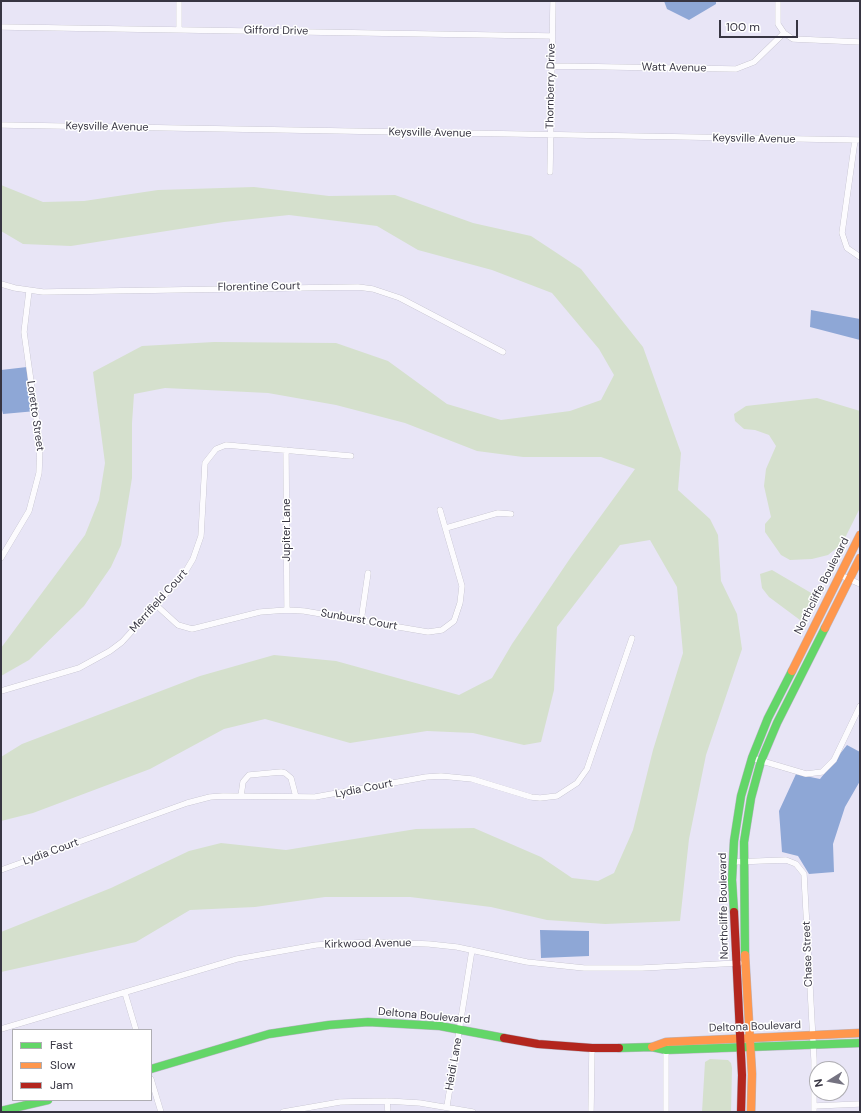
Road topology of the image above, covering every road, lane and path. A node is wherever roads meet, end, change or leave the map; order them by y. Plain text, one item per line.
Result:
1 (179, 1) edge
2 (552, 1) edge
3 (778, 1) edge
4 (1, 27) edge
5 (179, 30) junction
6 (784, 33) junction
7 (552, 36) junction
8 (860, 42) edge
9 (551, 66) junction
10 (1, 125) edge
11 (550, 135) junction
12 (857, 140) edge
13 (550, 172) dead end
14 (860, 257) edge
15 (1, 284) edge
16 (29, 291) junction
17 (503, 352) dead end
18 (286, 450) junction
19 (351, 456) dead end
20 (440, 510) dead end
21 (511, 514) dead end
22 (446, 528) junction
23 (860, 535) edge
24 (1, 558) edge
25 (860, 558) edge
26 (368, 573) dead end
27 (840, 575) junction
28 (849, 579) junction
29 (860, 584) edge
30 (156, 605) junction
31 (287, 610) junction
32 (361, 621) junction
33 (632, 638) dead end
34 (1, 691) edge
35 (860, 706) edge
36 (752, 758) junction
37 (762, 762) junction
38 (241, 796) junction
39 (296, 797) junction
40 (733, 862) junction
41 (743, 862) junction
42 (1, 870) edge
43 (472, 950) junction
44 (740, 963) junction
45 (124, 993) junction
46 (460, 1028) junction
47 (1, 1029) edge
48 (136, 1029) edge
49 (860, 1033) edge
50 (812, 1035) junction
51 (750, 1037) junction
52 (739, 1038) junction
53 (860, 1043) edge
54 (812, 1045) junction
55 (666, 1046) junction
56 (592, 1048) junction
57 (740, 1048) junction
58 (750, 1048) junction
59 (152, 1069) edge
60 (152, 1082) edge
61 (44, 1101) edge
62 (387, 1101) junction
63 (860, 1104) edge
64 (446, 1106) junction
65 (814, 1109) edge
66 (1, 1111) edge
67 (161, 1112) edge
68 (283, 1112) edge
69 (388, 1112) edge
70 (473, 1112) edge
71 (591, 1112) edge
72 (666, 1112) edge
73 (741, 1112) edge
74 (751, 1112) edge

1 - 5 street
2 - 7 street, Thornberry Drive
3 - 6 street
4 - 5 street, Gifford Drive
5 - 7 street, Gifford Drive
6 - 8 street
6 - 9 street, Watt Avenue
7 - 9 street, Thornberry Drive
9 - 11 street, Thornberry Drive
10 - 11 street, Keysville Avenue
11 - 12 street, Keysville Avenue
11 - 13 street, Thornberry Drive
12 - 14 street
15 - 16 street, Florentine Court
16 - 17 street, Florentine Court
16 - 24 street, Loretto Street
18 - 19 street, Merrifield Court
18 - 30 street, Merrifield Court
18 - 31 street, Jupiter Lane
20 - 22 street, Sunburst Court
21 - 22 street
22 - 32 street, Sunburst Court
23 - 27 main road, Northcliffe Boulevard
25 - 28 main road, Northcliffe Boulevard
26 - 32 street
27 - 28 street
27 - 36 main road, Northcliffe Boulevard
28 - 29 street
28 - 37 main road, Northcliffe Boulevard
30 - 31 street, Sunburst Court
30 - 34 street, Merrifield Court
31 - 32 street, Sunburst Court
33 - 39 street, Lydia Court
35 - 37 street
36 - 37 street
36 - 40 main road, Northcliffe Boulevard
37 - 41 main road, Northcliffe Boulevard
38 - 39 street, Lydia Court
38 - 39 street
38 - 42 street, Lydia Court
40 - 41 street, Chase Street
40 - 44 main road, Northcliffe Boulevard
41 - 44 main road, Northcliffe Boulevard
41 - 50 street, Chase Street
43 - 44 street, Kirkwood Avenue
43 - 45 street, Kirkwood Avenue
43 - 46 street, Heidi Lane
44 - 51 main road, Northcliffe Boulevard
44 - 52 main road, Northcliffe Boulevard
45 - 47 street, Kirkwood Avenue
45 - 48 street
46 - 56 main road, Deltona Boulevard
46 - 59 main road, Deltona Boulevard
46 - 64 street, Heidi Lane
49 - 50 main road, Deltona Boulevard
50 - 51 main road, Deltona Boulevard
50 - 54 street, Chase Street
51 - 52 main road, Deltona Boulevard
51 - 58 main road, Northcliffe Boulevard
52 - 55 main road, Deltona Boulevard
52 - 57 main road, Northcliffe Boulevard
53 - 54 main road, Deltona Boulevard
54 - 58 main road, Deltona Boulevard
54 - 65 street, Chase Street
55 - 56 main road, Deltona Boulevard
55 - 57 main road, Deltona Boulevard
55 - 72 street
56 - 71 street
57 - 58 main road, Deltona Boulevard
57 - 73 main road, Northcliffe Boulevard
58 - 74 main road, Northcliffe Boulevard
60 - 67 street
61 - 66 main road
62 - 64 street
62 - 68 street
62 - 69 street
63 - 65 street
64 - 70 street

